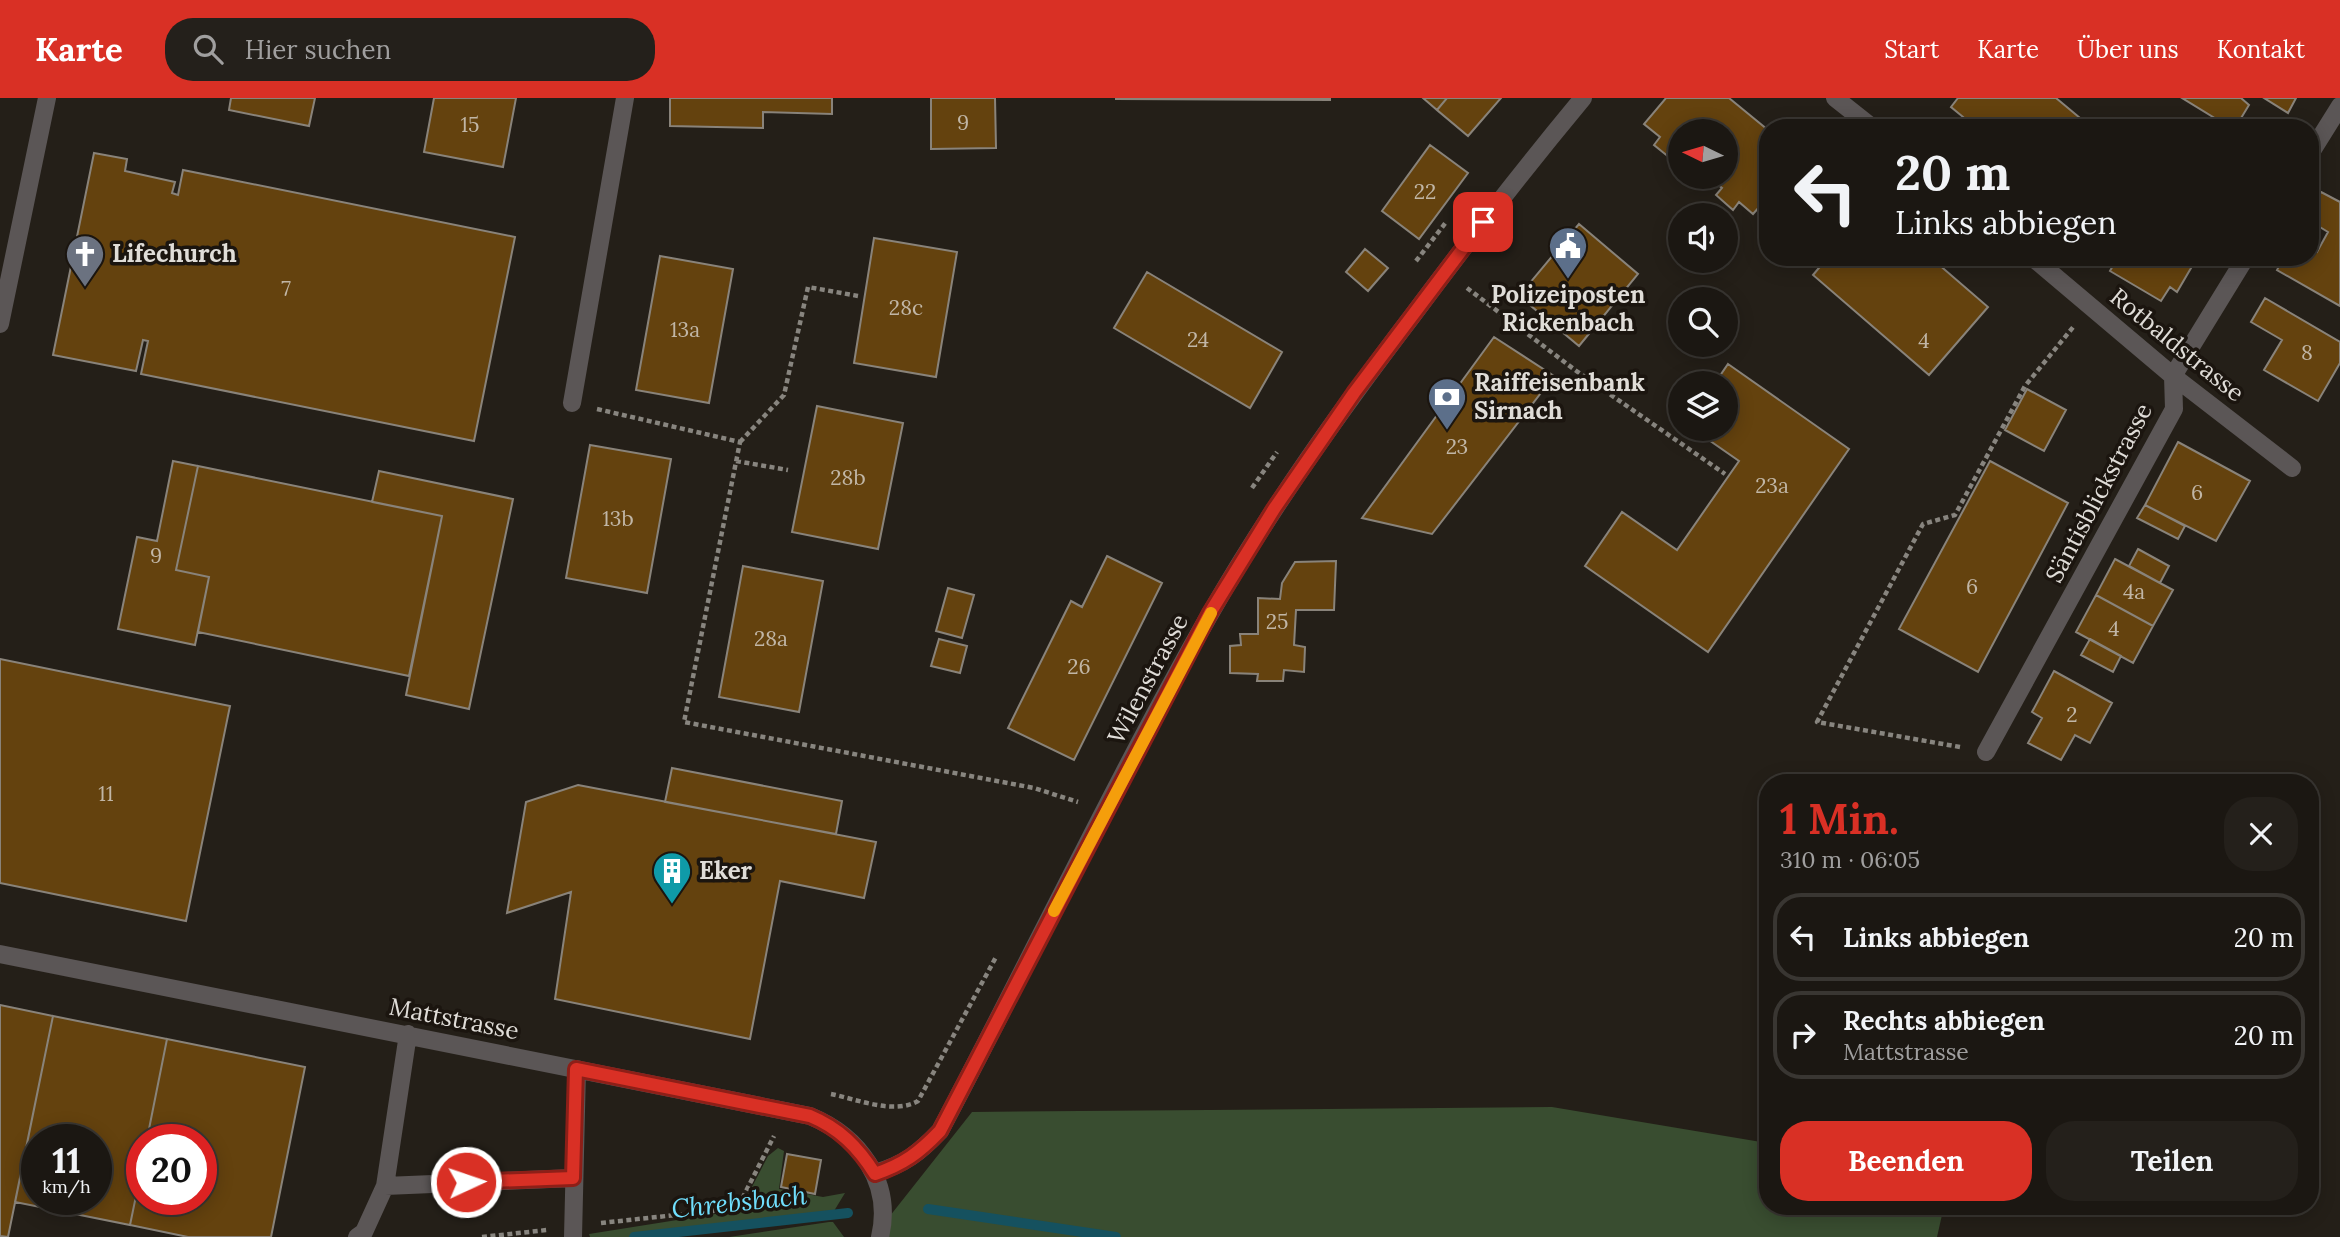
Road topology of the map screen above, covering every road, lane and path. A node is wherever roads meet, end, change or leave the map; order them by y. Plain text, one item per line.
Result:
1 (47, 98) edge
2 (625, 98) edge
3 (1583, 98) edge
4 (1835, 98) edge
5 (2340, 106) edge
6 (1861, 119) edge
7 (2319, 140) edge
8 (2043, 266) edge
9 (2240, 266) edge
10 (1461, 284) dead end
11 (858, 296) dead end
12 (2090, 306) junction
13 (0, 324) edge
14 (2173, 376) junction
15 (572, 403) joint
16 (740, 442) junction
17 (736, 460) junction
18 (2292, 468) dead end
19 (788, 470) dead end
20 (1725, 474) dead end
21 (1986, 752) joint
22 (1078, 802) dead end
23 (0, 954) edge
24 (408, 1034) junction
25 (576, 1069) junction
26 (775, 1135) dead end
27 (875, 1174) junction
28 (573, 1178) junction
29 (386, 1186) junction
30 (573, 1232) edge
31 (357, 1237) edge
32 (482, 1237) edge
33 (880, 1237) edge

1 - 13 street
2 - 15 street
3 - 27 street, Wilenstrasse
4 - 6 street
5 - 7 street
8 - 12 street, Rotbaldstrasse
9 - 14 street
10 - 20 path
11 - 16 path
12 - 14 street, Rotbaldstrasse
12 - 21 path
14 - 18 street, Rotbaldstrasse
14 - 21 street, Säntisblickstrasse
15 - 16 path
16 - 17 path
17 - 19 path
17 - 22 path
23 - 24 street, Mattstrasse
24 - 25 street, Mattstrasse
24 - 29 street
25 - 27 street, Mattstrasse
25 - 28 street
26 - 30 path
27 - 33 street
28 - 29 street
28 - 30 street
29 - 31 street
30 - 32 path

